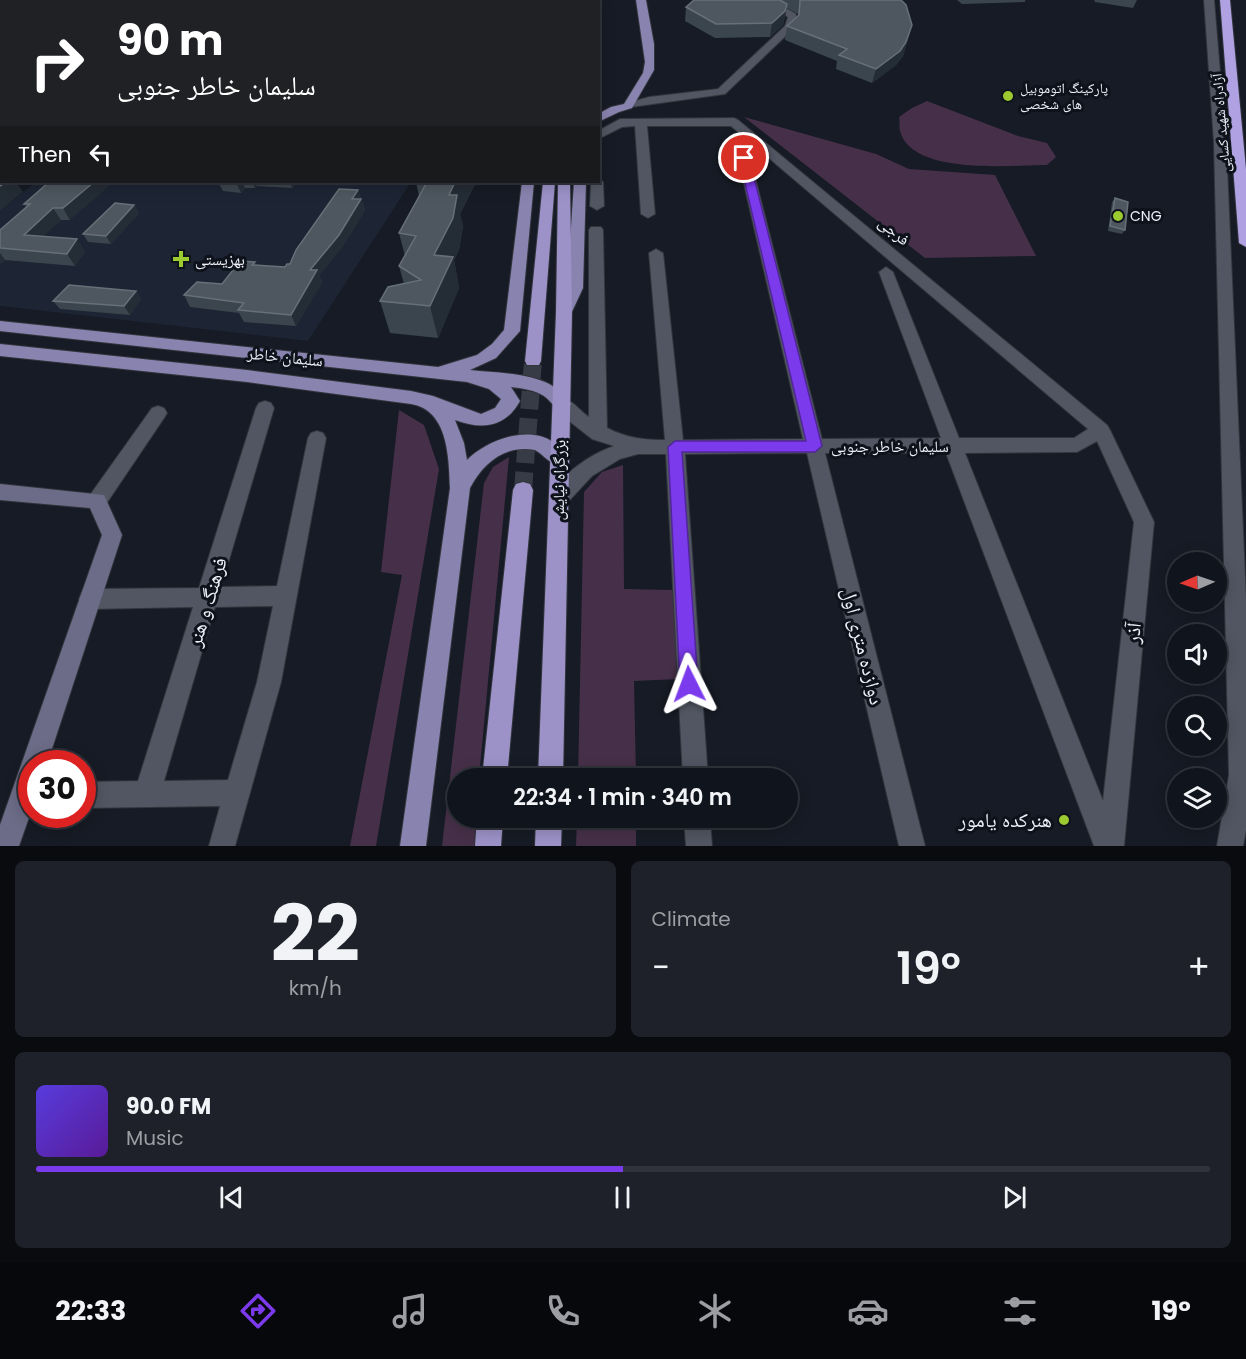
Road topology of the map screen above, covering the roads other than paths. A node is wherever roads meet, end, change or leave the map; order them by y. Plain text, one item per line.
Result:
1 (641, 0) edge
2 (765, 0) edge
3 (1209, 0) edge
4 (1226, 0) edge
5 (636, 89) junction
6 (600, 104) edge
7 (628, 106) junction
8 (600, 118) edge
9 (641, 123) junction
10 (600, 135) edge
11 (744, 158) dead end
12 (528, 183) edge
13 (549, 183) edge
14 (564, 183) edge
15 (580, 183) edge
16 (597, 183) edge
17 (597, 206) dead end
18 (648, 214) dead end
19 (596, 230) dead end
20 (1246, 243) edge
21 (656, 253) dead end
22 (886, 272) dead end
23 (564, 312) junction
24 (0, 326) edge
25 (0, 350) edge
26 (533, 361) tunnel mouth
27 (426, 373) junction
28 (473, 378) junction
29 (427, 401) junction
30 (562, 404) junction
31 (266, 408) dead end
32 (158, 413) dead end
33 (1101, 430) junction
34 (598, 434) junction
35 (317, 438) dead end
36 (954, 445) junction
37 (815, 446) junction
38 (638, 447) junction
39 (675, 447) junction
40 (558, 458) junction
41 (460, 488) junction
42 (523, 490) tunnel mouth
43 (0, 492) edge
44 (559, 498) junction
45 (97, 501) junction
46 (286, 596) junction
47 (209, 597) junction
48 (90, 599) junction
49 (39, 750) edge
50 (495, 768) edge
51 (550, 768) edge
52 (694, 768) edge
53 (238, 793) junction
54 (147, 794) junction
55 (96, 795) edge
56 (18, 817) edge
57 (489, 828) edge
58 (549, 828) edge
59 (698, 828) edge
60 (6, 846) edge
61 (222, 846) edge
62 (413, 846) edge
63 (488, 846) edge
64 (548, 846) edge
65 (699, 846) edge
66 (912, 846) edge
67 (1109, 846) edge
68 (1230, 846) edge

1 - 5 main road
2 - 7 street
3 - 68 street
4 - 20 highway, آزادراه شهید کسایی
5 - 6 main road
5 - 7 main road
7 - 8 main road
9 - 10 street, فرجی
9 - 18 street
9 - 33 street, فرجی
11 - 37 street, دوازده متری اول
12 - 27 main road
13 - 26 highway
14 - 23 highway, بزرگراه نیایش
15 - 23 main road
16 - 17 street
19 - 34 street
21 - 39 street
22 - 36 street
23 - 30 highway, بزرگراه نیایش
24 - 27 main road, سلیمان خاطر
25 - 29 main road, سلیمان خاطر
27 - 28 main road, سلیمان خاطر
28 - 29 main road, سلیمان خاطر
28 - 30 main road, سلیمان خاطر
29 - 41 main road
30 - 34 street, سلیمان خاطر جنوبی
30 - 40 highway, بزرگراه نیایش
31 - 47 street, فرهنگ و هنر
32 - 45 street
33 - 36 street, سلیمان خاطر جنوبی
33 - 67 street, آذر
34 - 38 street, سلیمان خاطر جنوبی
35 - 46 street
36 - 37 street, سلیمان خاطر جنوبی
36 - 67 street
37 - 39 street, سلیمان خاطر جنوبی
37 - 66 street, دوازده متری اول
38 - 39 street, سلیمان خاطر جنوبی
38 - 44 street, سلیمان خاطر جنوبی
39 - 52 street
40 - 41 main road
40 - 44 highway, بزرگراه نیایش
41 - 62 main road
42 - 50 highway
43 - 45 main road
44 - 51 highway, بزرگراه نیایش
45 - 48 main road
46 - 47 street
46 - 53 street
47 - 48 street
47 - 54 street, فرهنگ و هنر
48 - 49 main road
53 - 54 street
53 - 61 street
54 - 55 street
56 - 60 main road
57 - 63 highway
58 - 64 highway
59 - 65 street

